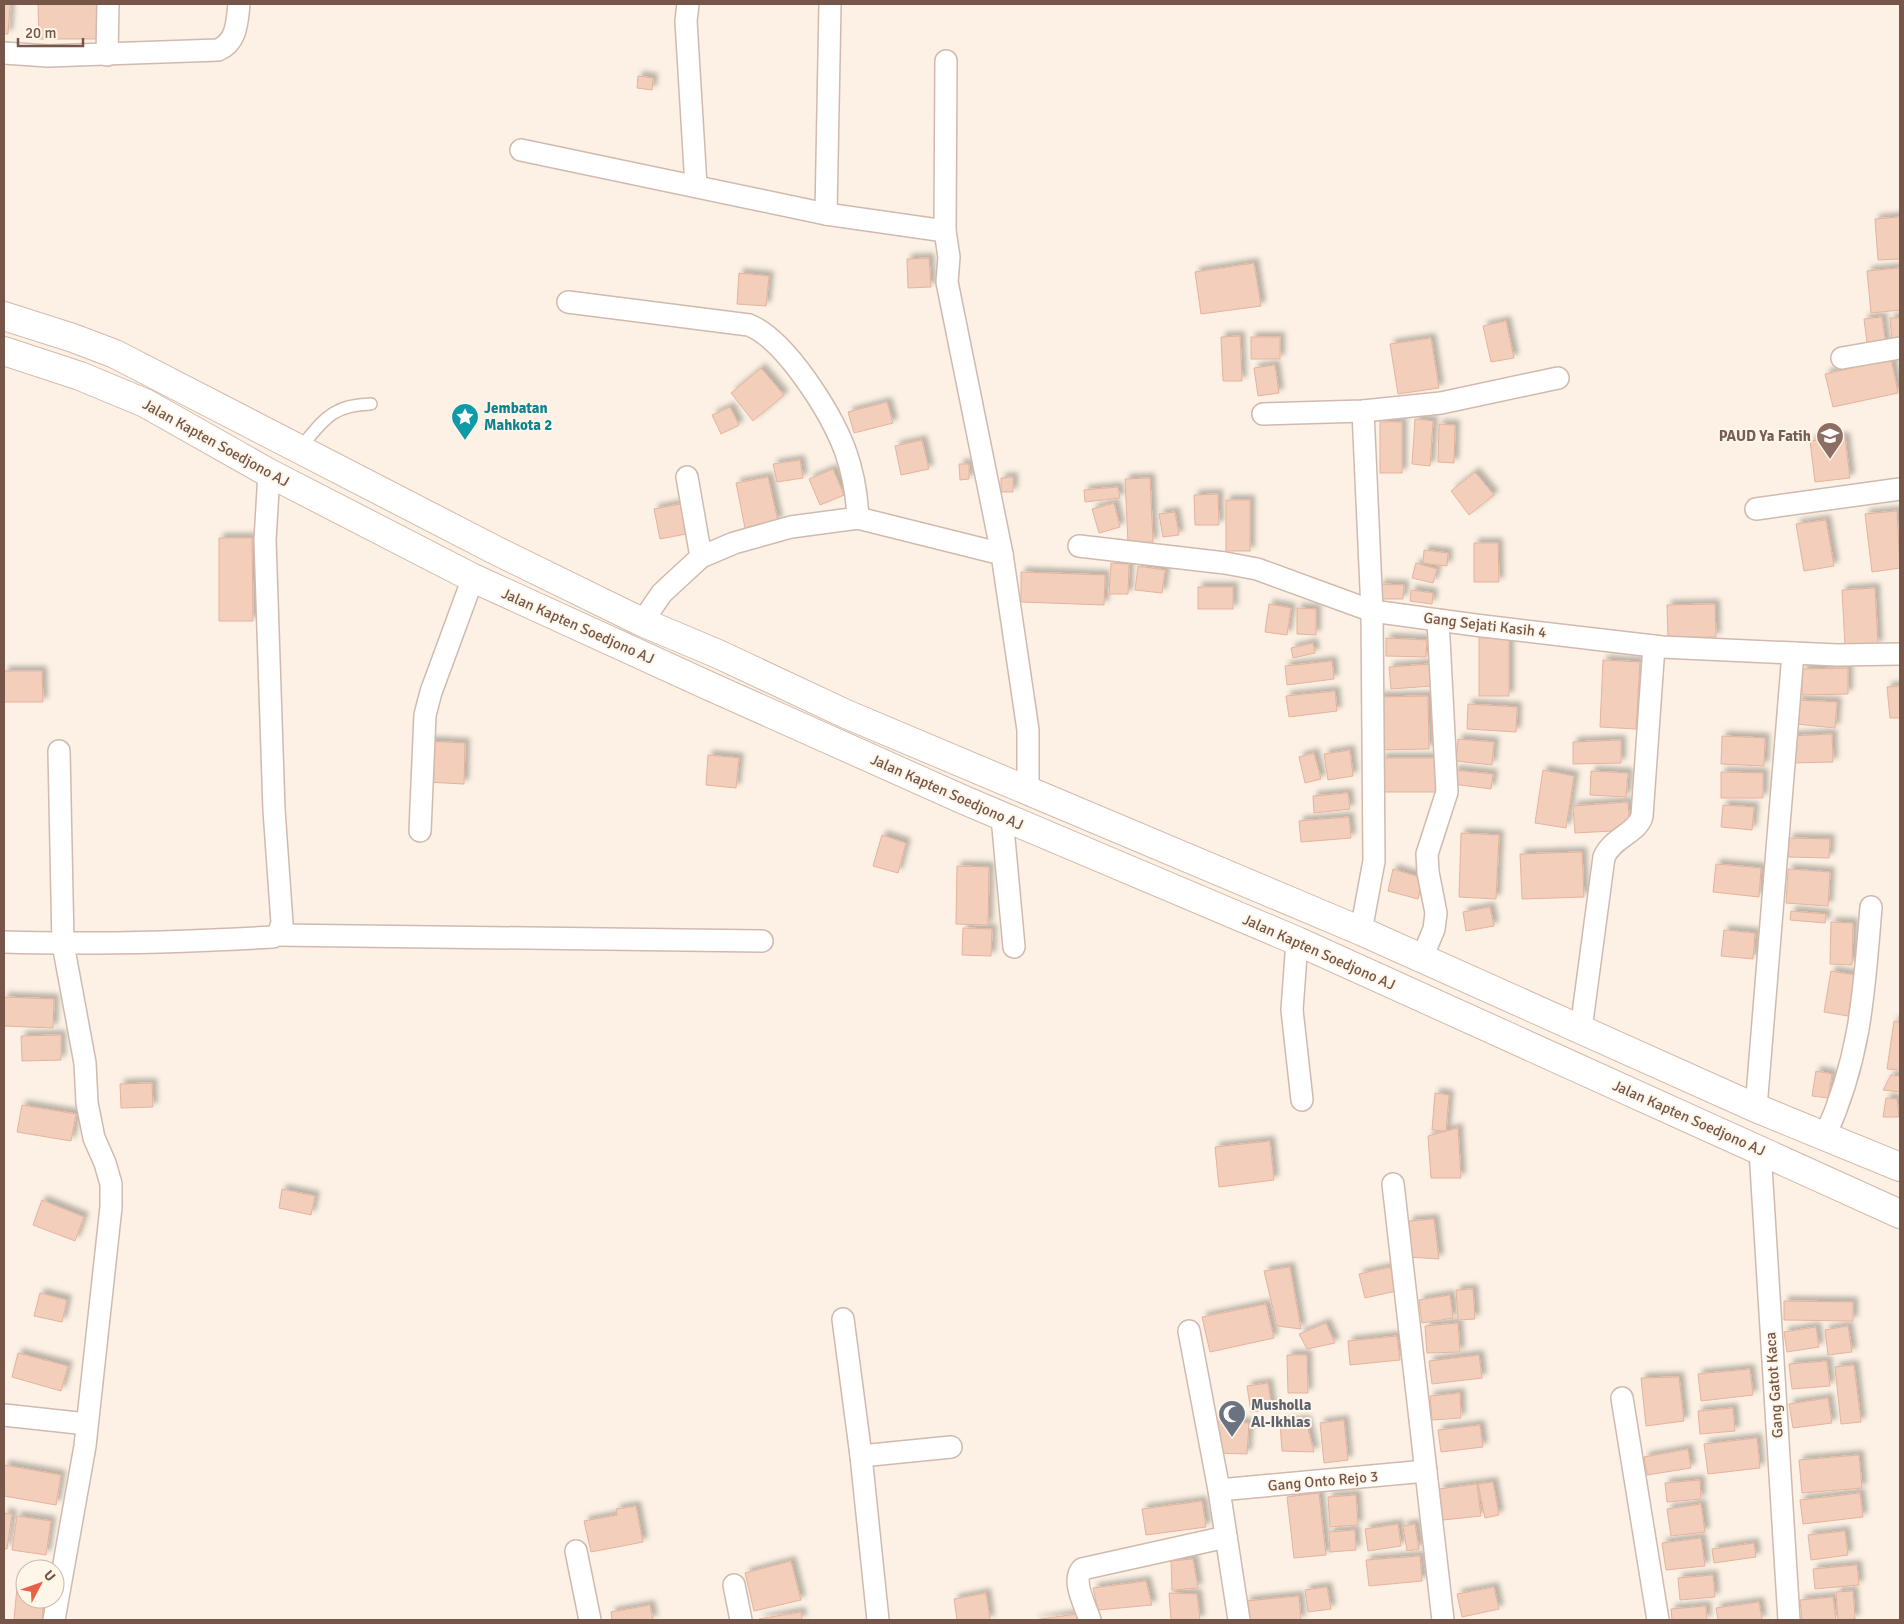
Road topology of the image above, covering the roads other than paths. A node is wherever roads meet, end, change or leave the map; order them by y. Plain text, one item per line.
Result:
1 (108, 4) edge
2 (239, 4) edge
3 (688, 4) edge
4 (830, 4) edge
5 (4, 53) edge
6 (107, 55) junction
7 (946, 61) dead end
8 (521, 150) dead end
9 (696, 186) junction
10 (826, 214) junction
11 (945, 231) junction
12 (568, 302) dead end
13 (4, 316) edge
14 (1900, 348) edge
15 (4, 351) edge
16 (1842, 358) dead end
17 (1558, 378) dead end
18 (371, 404) dead end
19 (1363, 411) junction
20 (1263, 414) dead end
21 (300, 448) junction
22 (269, 473) junction
23 (687, 477) dead end
24 (1900, 489) edge
25 (1756, 509) dead end
26 (858, 518) junction
27 (1079, 546) dead end
28 (1002, 554) junction
29 (701, 556) junction
30 (473, 578) junction
31 (1372, 611) junction
32 (1438, 620) junction
33 (642, 622) junction
34 (1654, 646) junction
35 (1793, 653) junction
36 (1900, 654) edge
37 (60, 751) dead end
38 (976, 767) junction
39 (1028, 789) junction
40 (964, 800) junction
41 (1002, 817) junction
42 (420, 830) dead end
43 (1871, 907) dead end
44 (1361, 931) junction
45 (277, 935) junction
46 (762, 941) dead end
47 (1297, 941) junction
48 (4, 942) edge
49 (62, 944) junction
50 (1014, 947) dead end
51 (1422, 958) junction
52 (1581, 1029) junction
53 (1302, 1100) dead end
54 (1756, 1108) junction
55 (1825, 1136) junction
56 (1760, 1150) junction
57 (1900, 1167) edge
58 (1393, 1184) dead end
59 (1900, 1214) edge
60 (843, 1319) dead end
61 (1189, 1331) dead end
62 (1622, 1398) dead end
63 (4, 1415) edge
64 (87, 1424) junction
65 (951, 1447) dead end
66 (861, 1456) junction
67 (1426, 1471) junction
68 (1219, 1490) junction
69 (1226, 1537) junction
70 (576, 1551) dead end
71 (734, 1585) dead end
72 (54, 1620) edge
73 (590, 1620) edge
74 (741, 1620) edge
75 (878, 1620) edge
76 (1090, 1620) edge
77 (1239, 1620) edge
78 (1443, 1620) edge
79 (1658, 1620) edge
80 (1789, 1620) edge

1 - 6 street
2 - 6 street
3 - 9 street
4 - 10 street
5 - 6 street
7 - 11 street
8 - 9 street
9 - 10 street
10 - 11 street
11 - 28 street
12 - 26 street
13 - 21 main road, Jalan Kapten Soedjono AJ
14 - 16 street
15 - 22 main road, Jalan Kapten Soedjono AJ
17 - 19 street
18 - 21 lane
19 - 20 street
19 - 31 street
21 - 33 main road, Jalan Kapten Soedjono AJ
22 - 30 main road, Jalan Kapten Soedjono AJ
22 - 45 street
23 - 29 street
24 - 25 street
26 - 28 street
26 - 29 street
27 - 31 street, Gang Sejati Kasih 4
28 - 39 street
29 - 33 street
30 - 40 main road, Jalan Kapten Soedjono AJ
30 - 42 street
31 - 32 street, Gang Sejati Kasih 4
31 - 44 street
32 - 34 street, Gang Sejati Kasih 4
32 - 51 street
33 - 38 main road, Jalan Kapten Soedjono AJ
34 - 35 street, Gang Sejati Kasih 4
34 - 52 street
35 - 36 street, Gang Sejati Kasih 4
35 - 54 street
37 - 49 street
38 - 39 main road, Jalan Kapten Soedjono AJ
38 - 40 main road
39 - 44 main road, Jalan Kapten Soedjono AJ
40 - 41 main road, Jalan Kapten Soedjono AJ
41 - 47 main road, Jalan Kapten Soedjono AJ
41 - 50 street
43 - 55 street
44 - 51 main road, Jalan Kapten Soedjono AJ
45 - 46 street
45 - 49 street
47 - 53 street
47 - 56 main road, Jalan Kapten Soedjono AJ
48 - 49 street
49 - 64 street
51 - 52 main road, Jalan Kapten Soedjono AJ
52 - 54 main road, Jalan Kapten Soedjono AJ
54 - 55 main road, Jalan Kapten Soedjono AJ
55 - 57 main road, Jalan Kapten Soedjono AJ
56 - 59 main road, Jalan Kapten Soedjono AJ
56 - 80 street, Gang Gatot Kaca
58 - 67 street
60 - 66 street
61 - 68 street
62 - 79 street
63 - 64 street
64 - 72 street
65 - 66 street
66 - 75 street
67 - 68 street, Gang Onto Rejo 3
67 - 78 street
68 - 69 street
69 - 76 street
69 - 77 street
70 - 73 street
71 - 74 street

